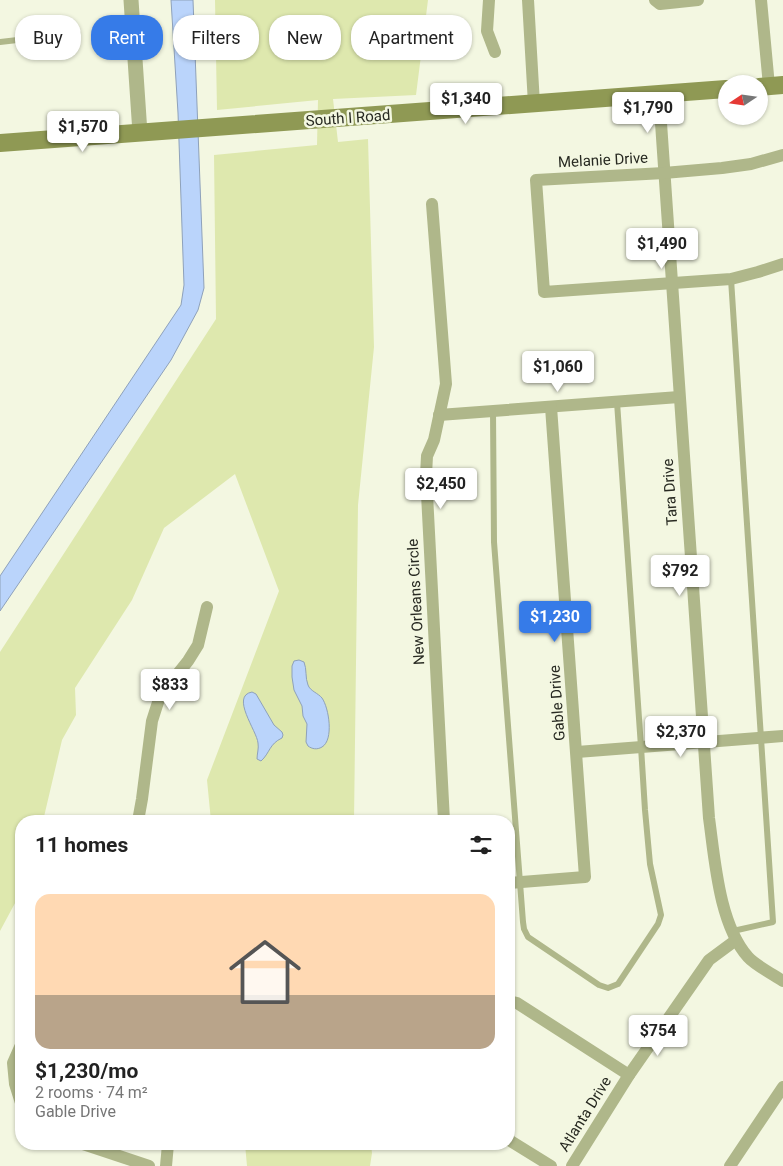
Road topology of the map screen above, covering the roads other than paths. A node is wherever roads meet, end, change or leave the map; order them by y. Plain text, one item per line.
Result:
1 (131, 0) edge
2 (490, 0) edge
3 (528, 0) edge
4 (655, 0) edge
5 (698, 0) edge
6 (762, 0) edge
7 (15, 40) edge
8 (0, 42) edge
9 (495, 52) dead end
10 (770, 86) edge
11 (718, 90) edge
12 (659, 94) junction
13 (534, 104) junction
14 (140, 133) junction
15 (0, 143) edge
16 (783, 155) edge
17 (664, 173) junction
18 (432, 204) dead end
19 (783, 264) edge
20 (730, 279) junction
21 (671, 283) junction
22 (679, 398) junction
23 (617, 402) junction
24 (551, 407) junction
25 (493, 412) junction
26 (439, 416) junction
27 (207, 607) dead end
28 (783, 736) edge
29 (760, 738) junction
30 (704, 742) junction
31 (642, 747) junction
32 (577, 752) junction
33 (139, 815) edge
34 (444, 815) edge
35 (510, 815) edge
36 (515, 883) edge
37 (515, 887) edge
38 (734, 935) junction
39 (783, 981) edge
40 (515, 1002) edge
41 (15, 1058) edge
42 (629, 1075) junction
43 (15, 1077) edge
44 (783, 1087) edge
45 (515, 1144) edge
46 (101, 1150) edge
47 (167, 1150) edge
48 (149, 1166) edge
49 (166, 1166) edge
50 (551, 1166) edge
51 (572, 1166) edge
52 (730, 1166) edge

1 - 14 street
2 - 9 street
3 - 13 street
4 - 5 street
6 - 10 street
7 - 8 lane
11 - 12 main road, South I Road
12 - 13 main road, South I Road
12 - 17 street, Tara Drive
13 - 14 main road, South I Road
14 - 15 main road, South I Road
16 - 17 street, Melanie Drive
17 - 21 street, Tara Drive
17 - 21 street, Melanie Drive
18 - 26 street, New Orleans Circle
19 - 20 street
20 - 21 street
20 - 29 lane
21 - 22 street, Tara Drive
22 - 23 street
22 - 30 street, Tara Drive
23 - 24 street
23 - 31 lane
24 - 25 street
24 - 32 street, Gable Drive
25 - 26 street
25 - 35 lane
26 - 34 street, New Orleans Circle
27 - 33 street
28 - 29 street
29 - 30 street
29 - 38 lane
30 - 31 street
30 - 38 street, Tara Drive
31 - 32 street
31 - 37 lane
32 - 36 street, Gable Drive
38 - 39 street, Tara Drive
38 - 42 street, Atlanta Drive
40 - 42 street
41 - 43 street
42 - 51 street, Atlanta Drive
44 - 52 street
45 - 50 street
46 - 48 street
47 - 49 street

